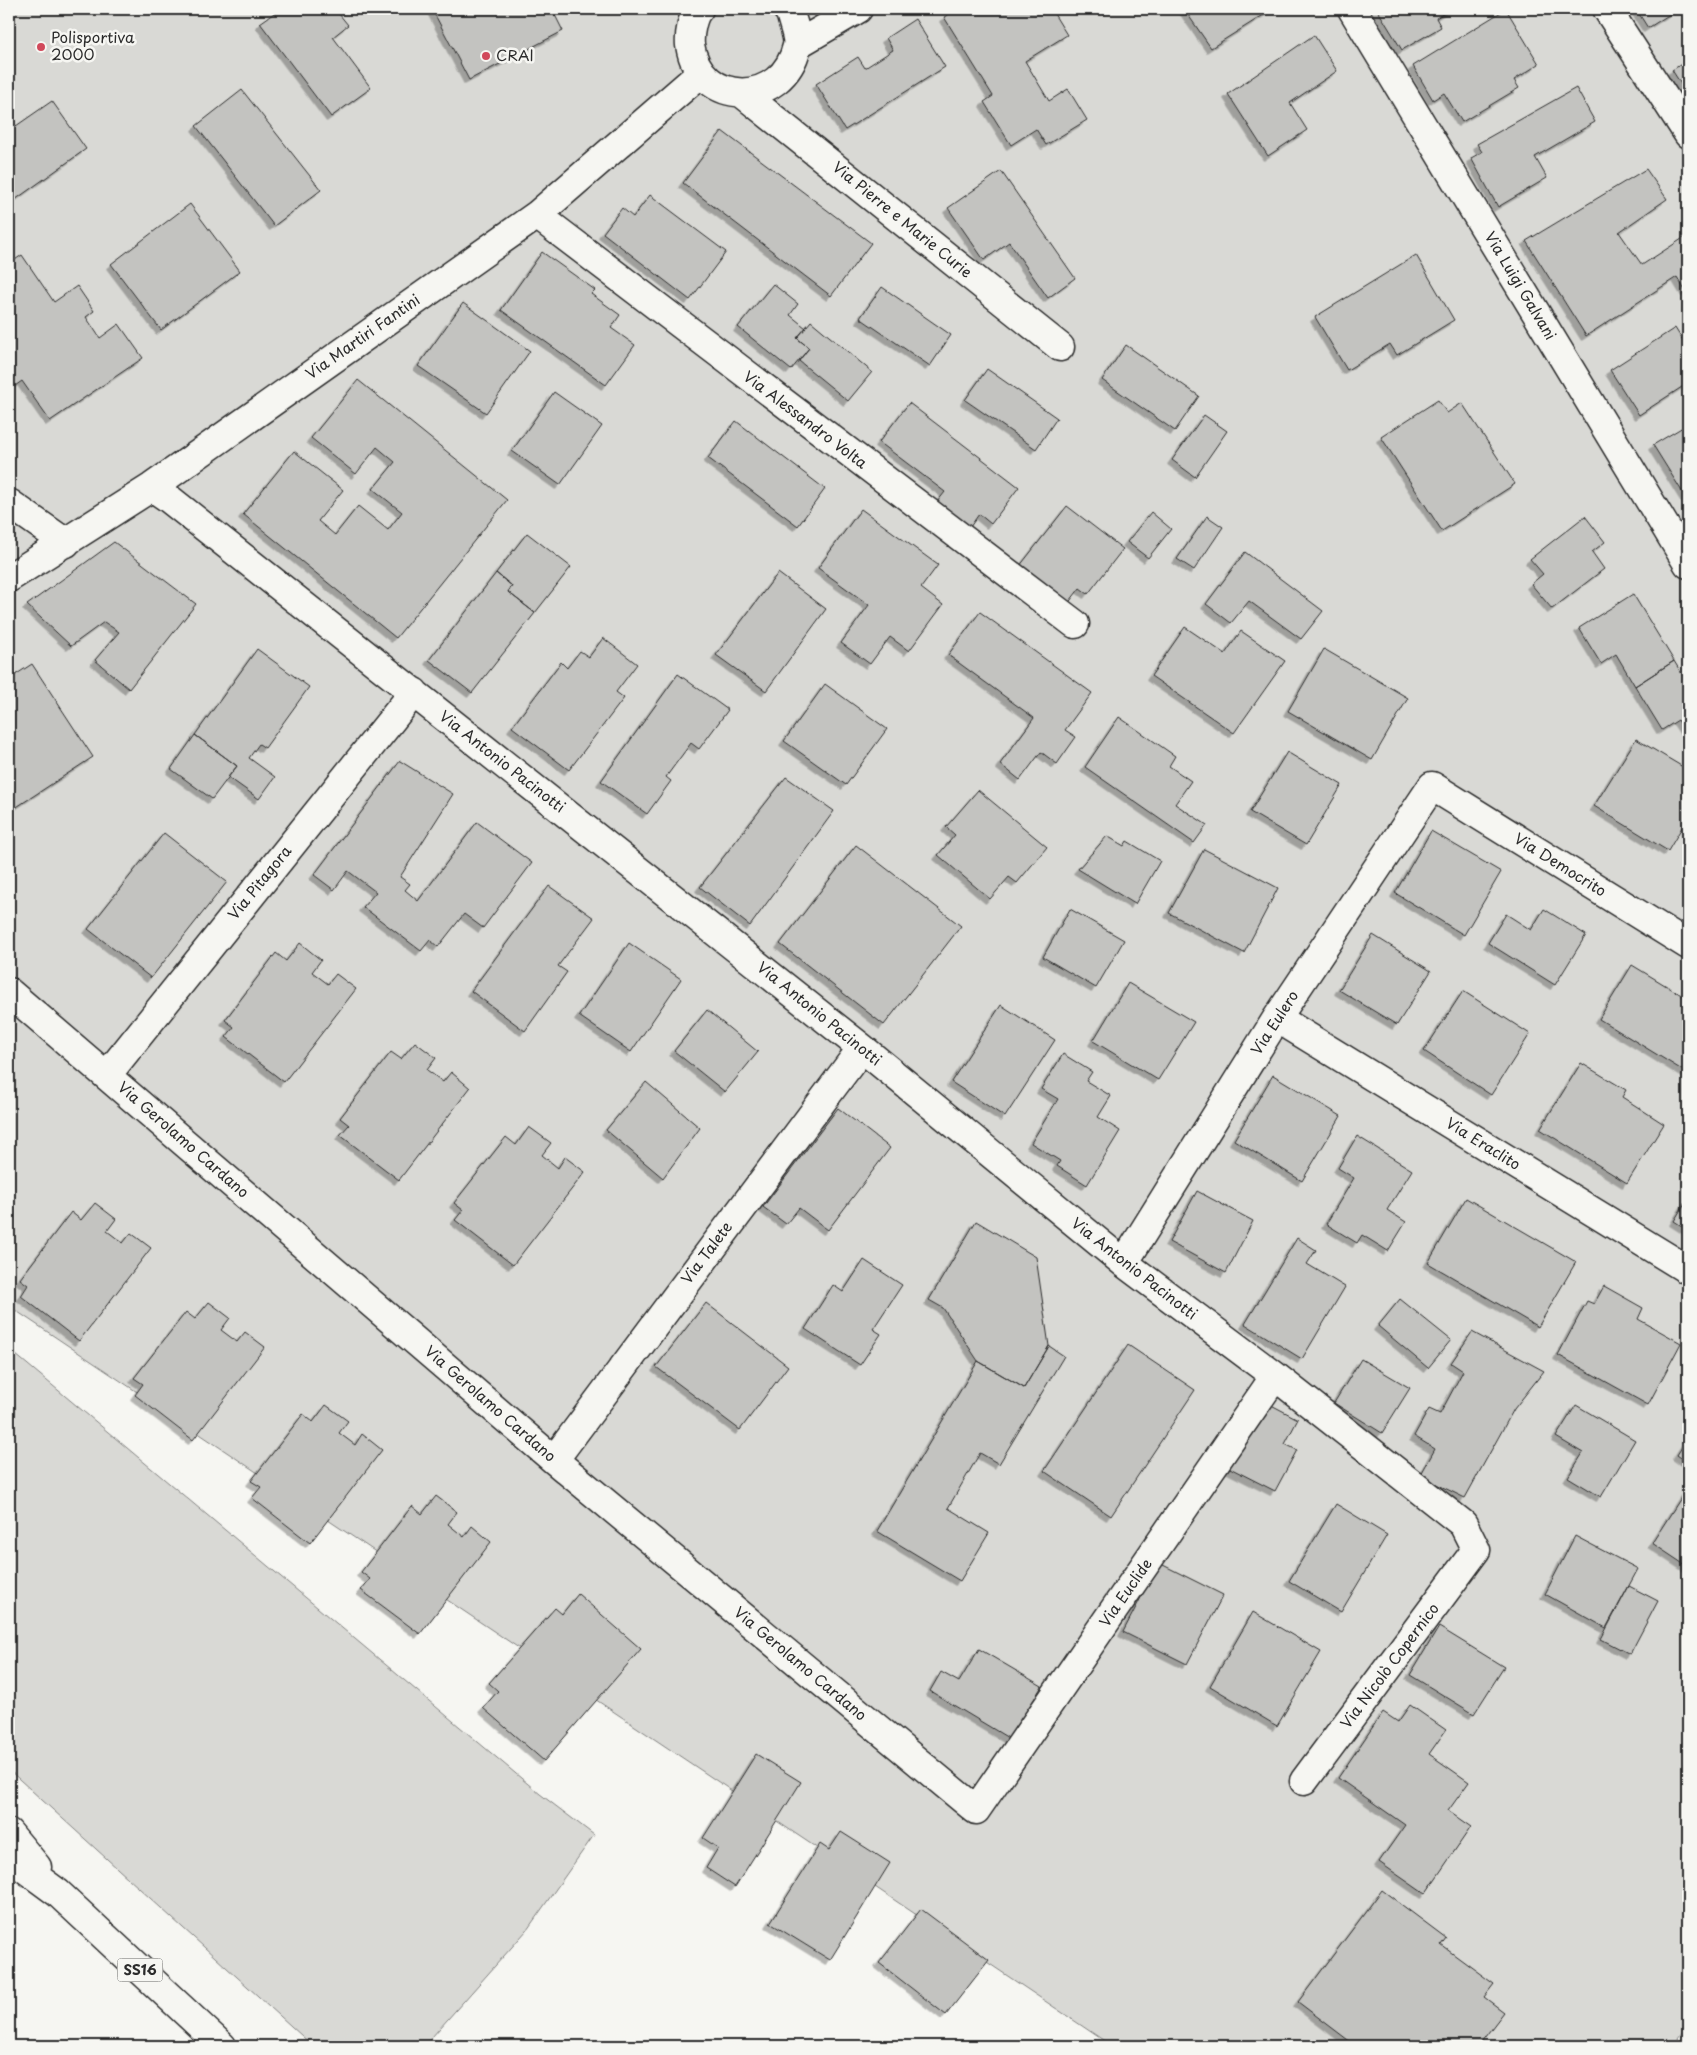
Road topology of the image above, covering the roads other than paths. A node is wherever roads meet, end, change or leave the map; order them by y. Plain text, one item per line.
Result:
1 (700, 9) edge
2 (787, 9) edge
3 (858, 9) edge
4 (1352, 9) edge
5 (1607, 9) edge
6 (798, 44) junction
7 (701, 74) junction
8 (743, 94) junction
9 (1688, 134) edge
10 (537, 215) junction
11 (1060, 347) dead end
12 (152, 487) junction
13 (9, 503) edge
14 (66, 543) junction
15 (1688, 564) edge
16 (9, 578) edge
17 (1075, 624) dead end
18 (414, 692) junction
19 (1432, 786) joint
20 (1688, 945) edge
21 (9, 992) edge
22 (1277, 1018) junction
23 (862, 1048) junction
24 (107, 1075) junction
25 (1124, 1263) junction
26 (1688, 1270) edge
27 (1275, 1376) junction
28 (554, 1460) junction
29 (1476, 1550) joint
30 (1304, 1781) dead end
31 (976, 1810) joint
32 (9, 1833) edge
33 (9, 1857) edge
34 (58, 1893) junction
35 (222, 2046) edge

1 - 7 street
2 - 6 street
3 - 6 street
4 - 15 street, Via Luigi Galvani
5 - 9 street
6 - 8 street
7 - 8 street
7 - 10 street, Via Martiri Fantini
8 - 11 street, Via Pierre e Marie Curie
10 - 12 street, Via Martiri Fantini
10 - 17 street, Via Alessandro Volta
12 - 14 street, Via Martiri Fantini
12 - 18 street, Via Antonio Pacinotti
13 - 14 street
14 - 16 street, Via Martiri Fantini
18 - 23 street, Via Antonio Pacinotti
18 - 24 street, Via Pitagora
19 - 20 street, Via Democrito
19 - 22 street, Via Eulero
21 - 24 street, Via Gerolamo Cardano
22 - 25 street, Via Eulero
22 - 26 street, Via Eraclito
23 - 25 street, Via Antonio Pacinotti
23 - 28 street, Via Talete
24 - 28 street, Via Gerolamo Cardano
25 - 27 street, Via Antonio Pacinotti
27 - 29 street, Via Antonio Pacinotti
27 - 31 street, Via Euclide
28 - 31 street, Via Gerolamo Cardano
29 - 30 street, Via Nicolò Copernico
32 - 34 street, SS16
33 - 34 street, SS16
34 - 35 street, SS16

